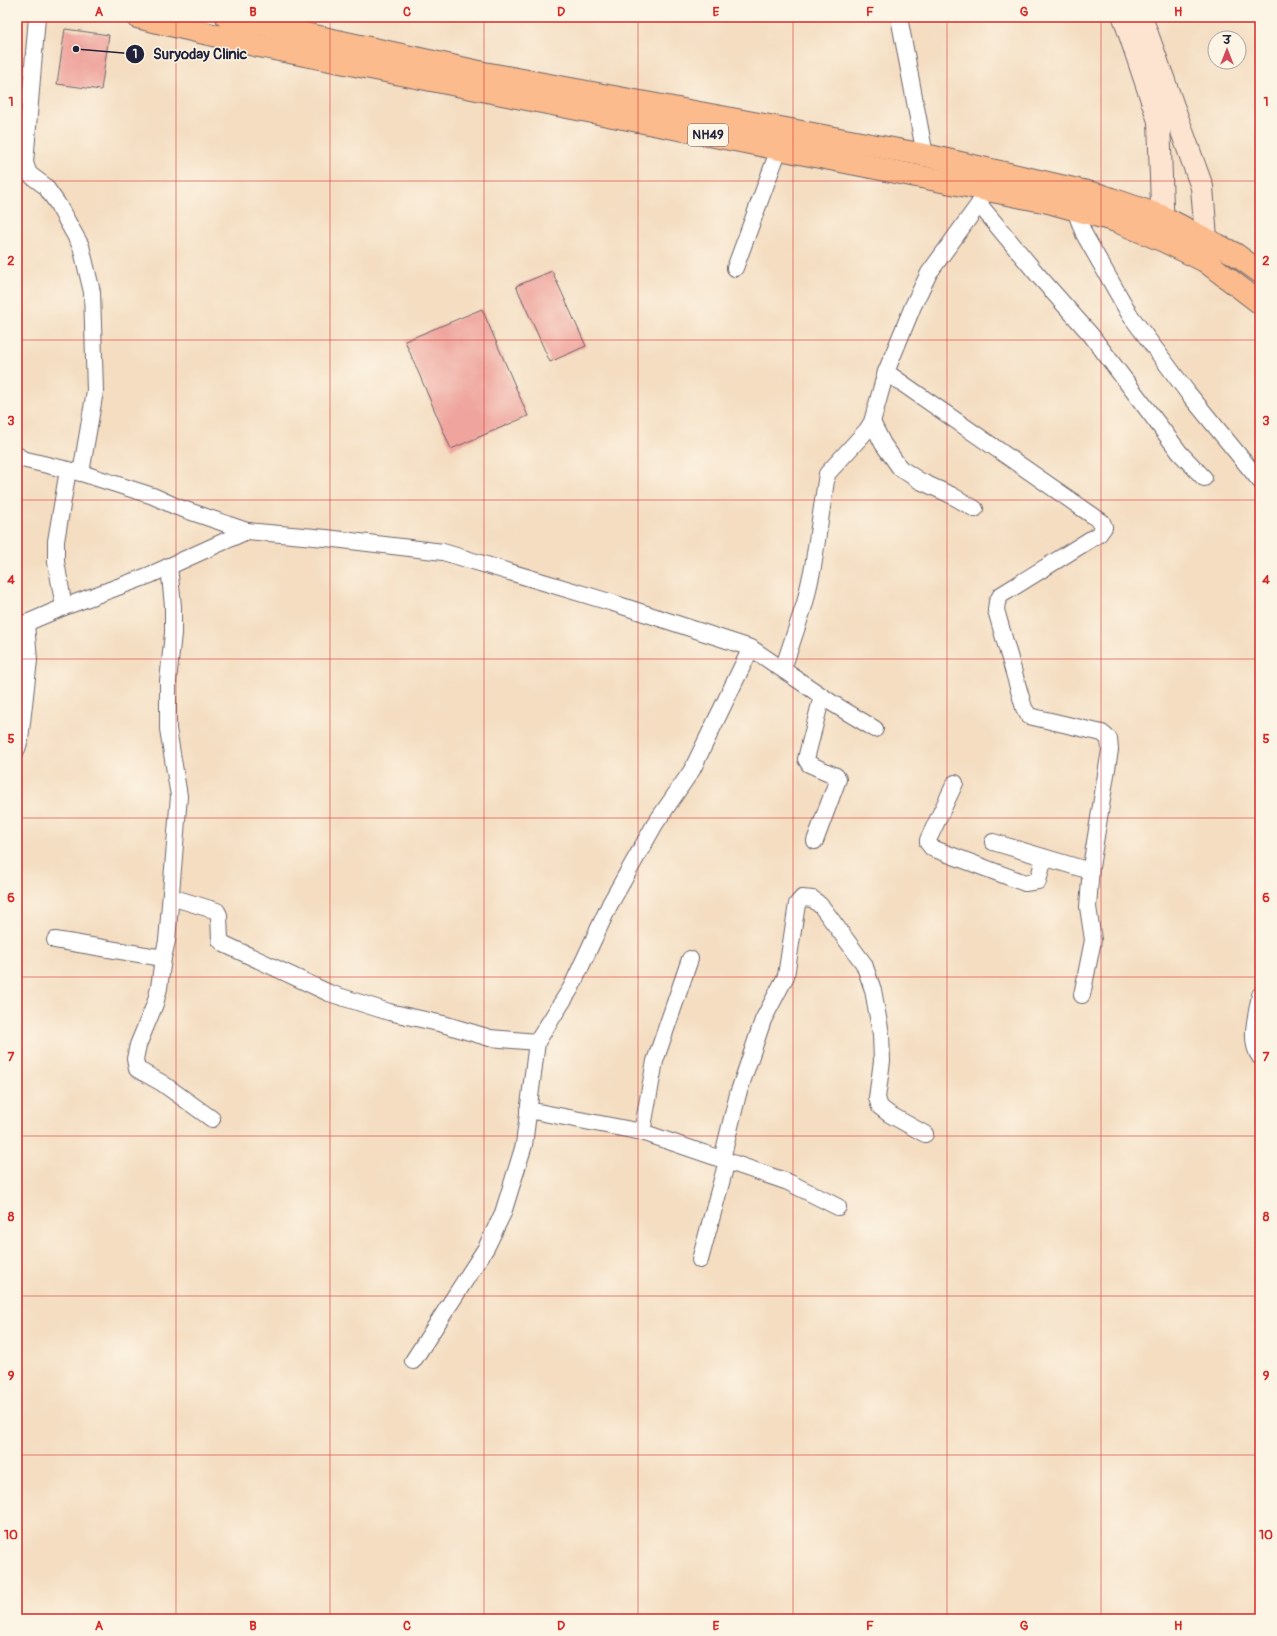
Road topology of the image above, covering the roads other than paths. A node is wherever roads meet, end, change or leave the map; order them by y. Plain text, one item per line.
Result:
1 (37, 17) edge
2 (137, 17) edge
3 (228, 17) edge
4 (899, 17) edge
5 (1124, 17) edge
6 (1141, 17) edge
7 (779, 149) junction
8 (925, 155) junction
9 (982, 197) junction
10 (1075, 210) junction
11 (1161, 216) junction
12 (1206, 238) junction
13 (1164, 241) junction
14 (1204, 262) junction
15 (735, 268) dead end
16 (1260, 272) edge
17 (1260, 303) edge
18 (886, 372) junction
19 (872, 422) junction
20 (17, 455) edge
21 (74, 471) junction
22 (1204, 478) dead end
23 (1260, 481) edge
24 (975, 509) dead end
25 (247, 531) junction
26 (169, 566) junction
27 (64, 607) junction
28 (22, 625) edge
29 (751, 648) junction
30 (783, 669) junction
31 (822, 696) junction
32 (875, 729) dead end
33 (17, 749) edge
34 (955, 783) dead end
35 (815, 841) dead end
36 (993, 842) dead end
37 (1044, 858) junction
38 (1090, 871) junction
39 (171, 897) junction
40 (55, 940) dead end
41 (163, 958) junction
42 (690, 959) dead end
43 (1082, 995) dead end
44 (1260, 995) edge
45 (537, 1042) junction
46 (1260, 1057) edge
47 (528, 1110) junction
48 (212, 1119) dead end
49 (642, 1132) junction
50 (925, 1134) dead end
51 (725, 1160) junction
52 (838, 1207) dead end
53 (700, 1260) dead end
54 (414, 1361) dead end

1 - 21 street
2 - 7 highway, NH49
3 - 8 highway, NH49
4 - 8 street
5 - 11 main road
6 - 12 main road
7 - 9 highway, NH49
7 - 15 street
8 - 11 highway, NH49
9 - 10 highway, NH49
9 - 18 street
9 - 22 street
10 - 13 highway, NH49
10 - 23 street
11 - 12 highway, NH49
11 - 13 main road
12 - 14 main road
12 - 16 highway, NH49
13 - 14 highway, NH49
14 - 17 highway, NH49
18 - 19 street
18 - 38 street
19 - 24 street
19 - 30 street
20 - 21 street
21 - 25 street
21 - 27 street
25 - 26 street
25 - 29 street
26 - 27 street
26 - 39 street
27 - 28 street
28 - 33 street
29 - 30 street
29 - 45 street
30 - 31 street
31 - 32 street
31 - 35 street
34 - 37 street
36 - 37 street
37 - 38 street
38 - 43 street
39 - 41 street
39 - 45 street
40 - 41 street
41 - 48 street
42 - 49 street
44 - 46 street
45 - 47 street
47 - 49 street
47 - 54 street
49 - 51 street
50 - 51 street
51 - 52 street
51 - 53 street

